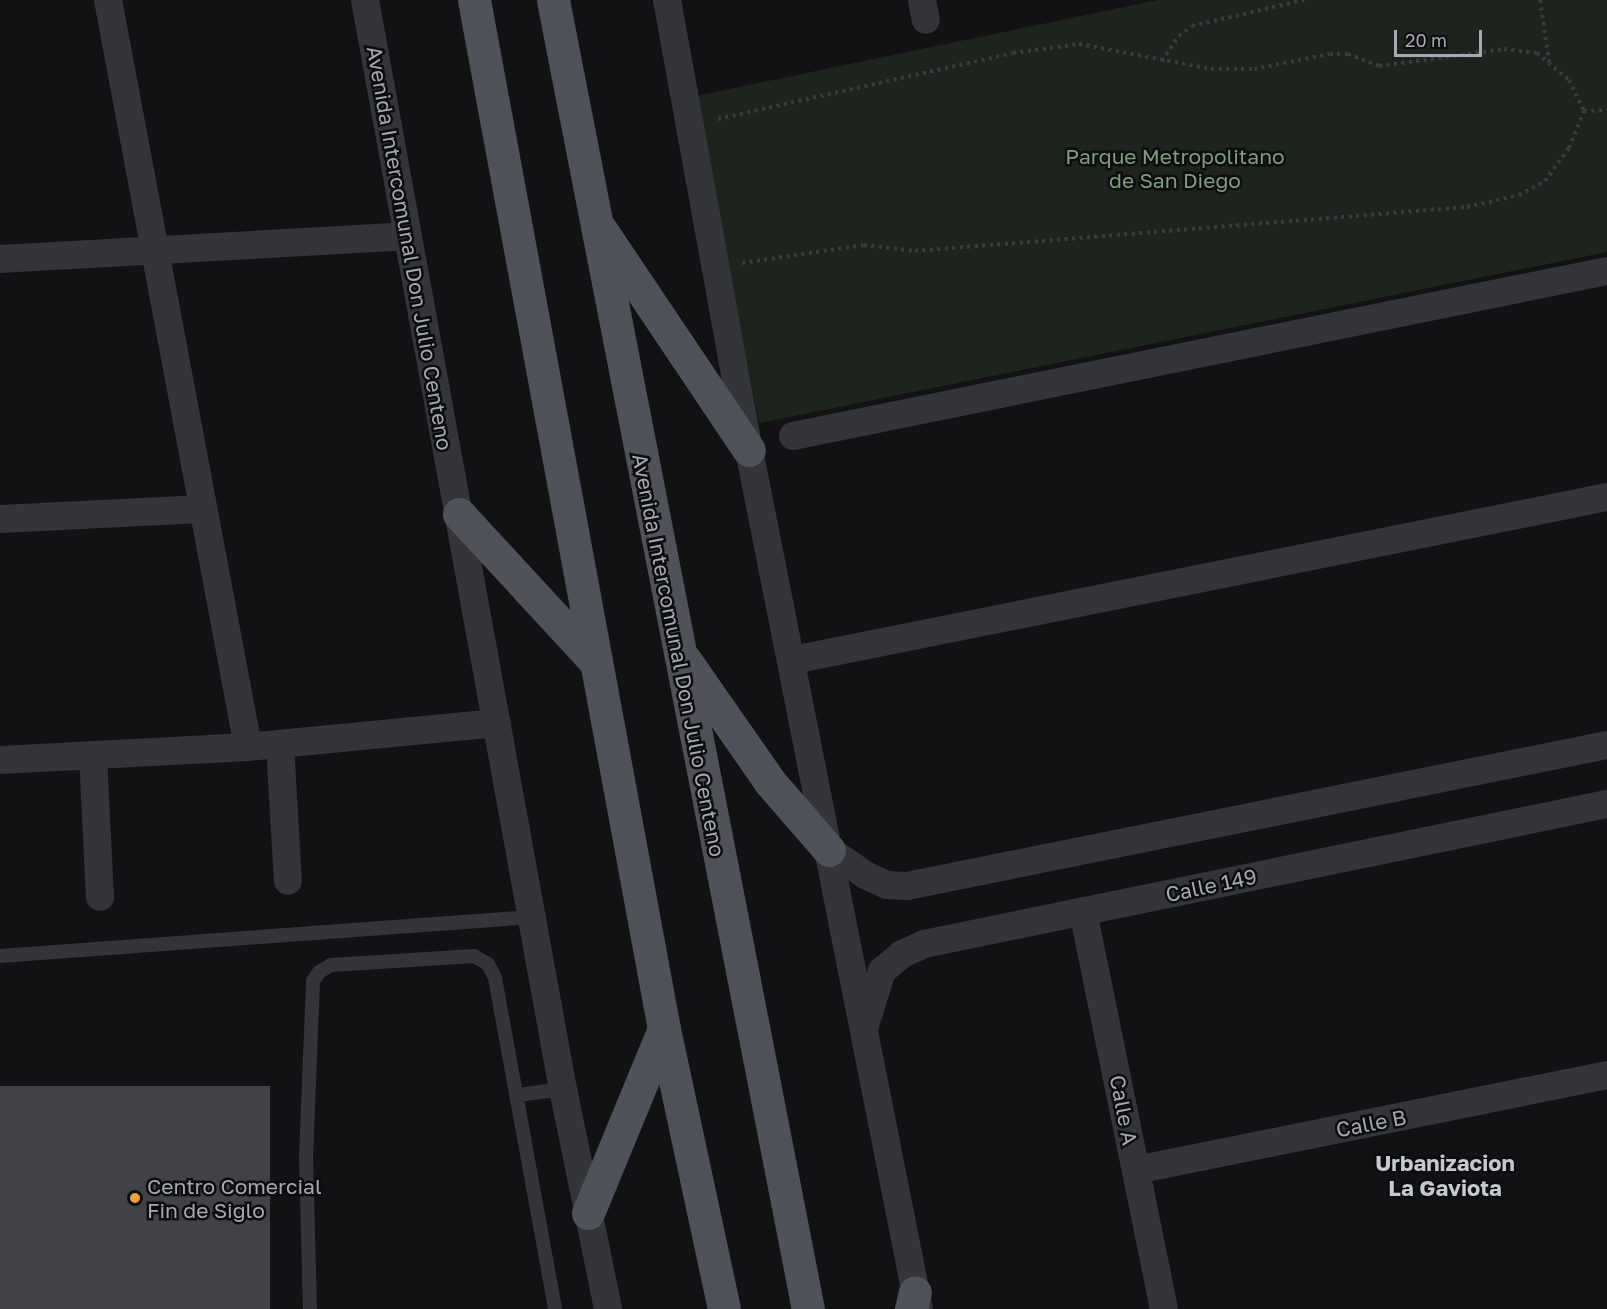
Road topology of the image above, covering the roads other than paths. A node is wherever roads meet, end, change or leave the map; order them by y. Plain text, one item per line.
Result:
1 (108, 0) edge
2 (364, 0) edge
3 (474, 0) edge
4 (553, 0) edge
5 (668, 0) edge
6 (593, 217) junction
7 (406, 236) junction
8 (154, 250) junction
9 (0, 259) edge
10 (1607, 271) edge
11 (793, 436) dead end
12 (749, 450) junction
13 (1607, 497) edge
14 (203, 509) junction
15 (459, 514) junction
16 (0, 519) edge
17 (677, 649) junction
18 (593, 658) junction
19 (793, 660) junction
20 (497, 723) junction
21 (280, 744) junction
22 (1607, 745) edge
23 (248, 747) junction
24 (93, 755) junction
25 (0, 760) edge
26 (1607, 804) edge
27 (828, 850) junction
28 (288, 880) dead end
29 (100, 897) dead end
30 (1083, 911) junction
31 (532, 917) junction
32 (0, 956) edge
33 (664, 1029) junction
34 (864, 1029) junction
35 (1607, 1075) edge
36 (563, 1089) junction
37 (518, 1095) junction
38 (1136, 1170) junction
39 (588, 1213) junction
40 (915, 1303) edge
41 (310, 1309) edge
42 (555, 1309) edge
43 (608, 1309) edge
44 (724, 1309) edge
45 (808, 1309) edge
46 (1164, 1309) edge

1 - 8 street
2 - 7 street, Avenida Intercomunal Don Julio Centeno
3 - 18 main road
4 - 6 main road, Avenida Intercomunal Don Julio Centeno
5 - 12 street
6 - 12 main road
6 - 17 main road, Avenida Intercomunal Don Julio Centeno
7 - 8 street
7 - 15 street, Avenida Intercomunal Don Julio Centeno
8 - 9 street
8 - 14 street
10 - 11 street
12 - 19 street
13 - 19 street
14 - 16 street
14 - 23 street
15 - 18 main road
15 - 20 street, Avenida Intercomunal Don Julio Centeno
17 - 27 main road
17 - 45 main road, Avenida Intercomunal Don Julio Centeno
18 - 33 main road
19 - 27 street
20 - 21 street
20 - 31 street, Avenida Intercomunal Don Julio Centeno
21 - 23 street
21 - 28 street
22 - 27 street
23 - 24 street
24 - 25 street
24 - 29 street
26 - 30 street, Calle 149
27 - 34 street
30 - 34 street, Calle 149
30 - 38 street, Calle A
31 - 32 lane
31 - 36 street, Avenida Intercomunal Don Julio Centeno
33 - 39 main road
33 - 44 main road
34 - 40 street
35 - 38 street, Calle B
36 - 37 lane
36 - 39 street, Avenida Intercomunal Don Julio Centeno
37 - 41 lane
37 - 42 lane
38 - 46 street, Calle A
39 - 43 street, Avenida Intercomunal Don Julio Centeno

